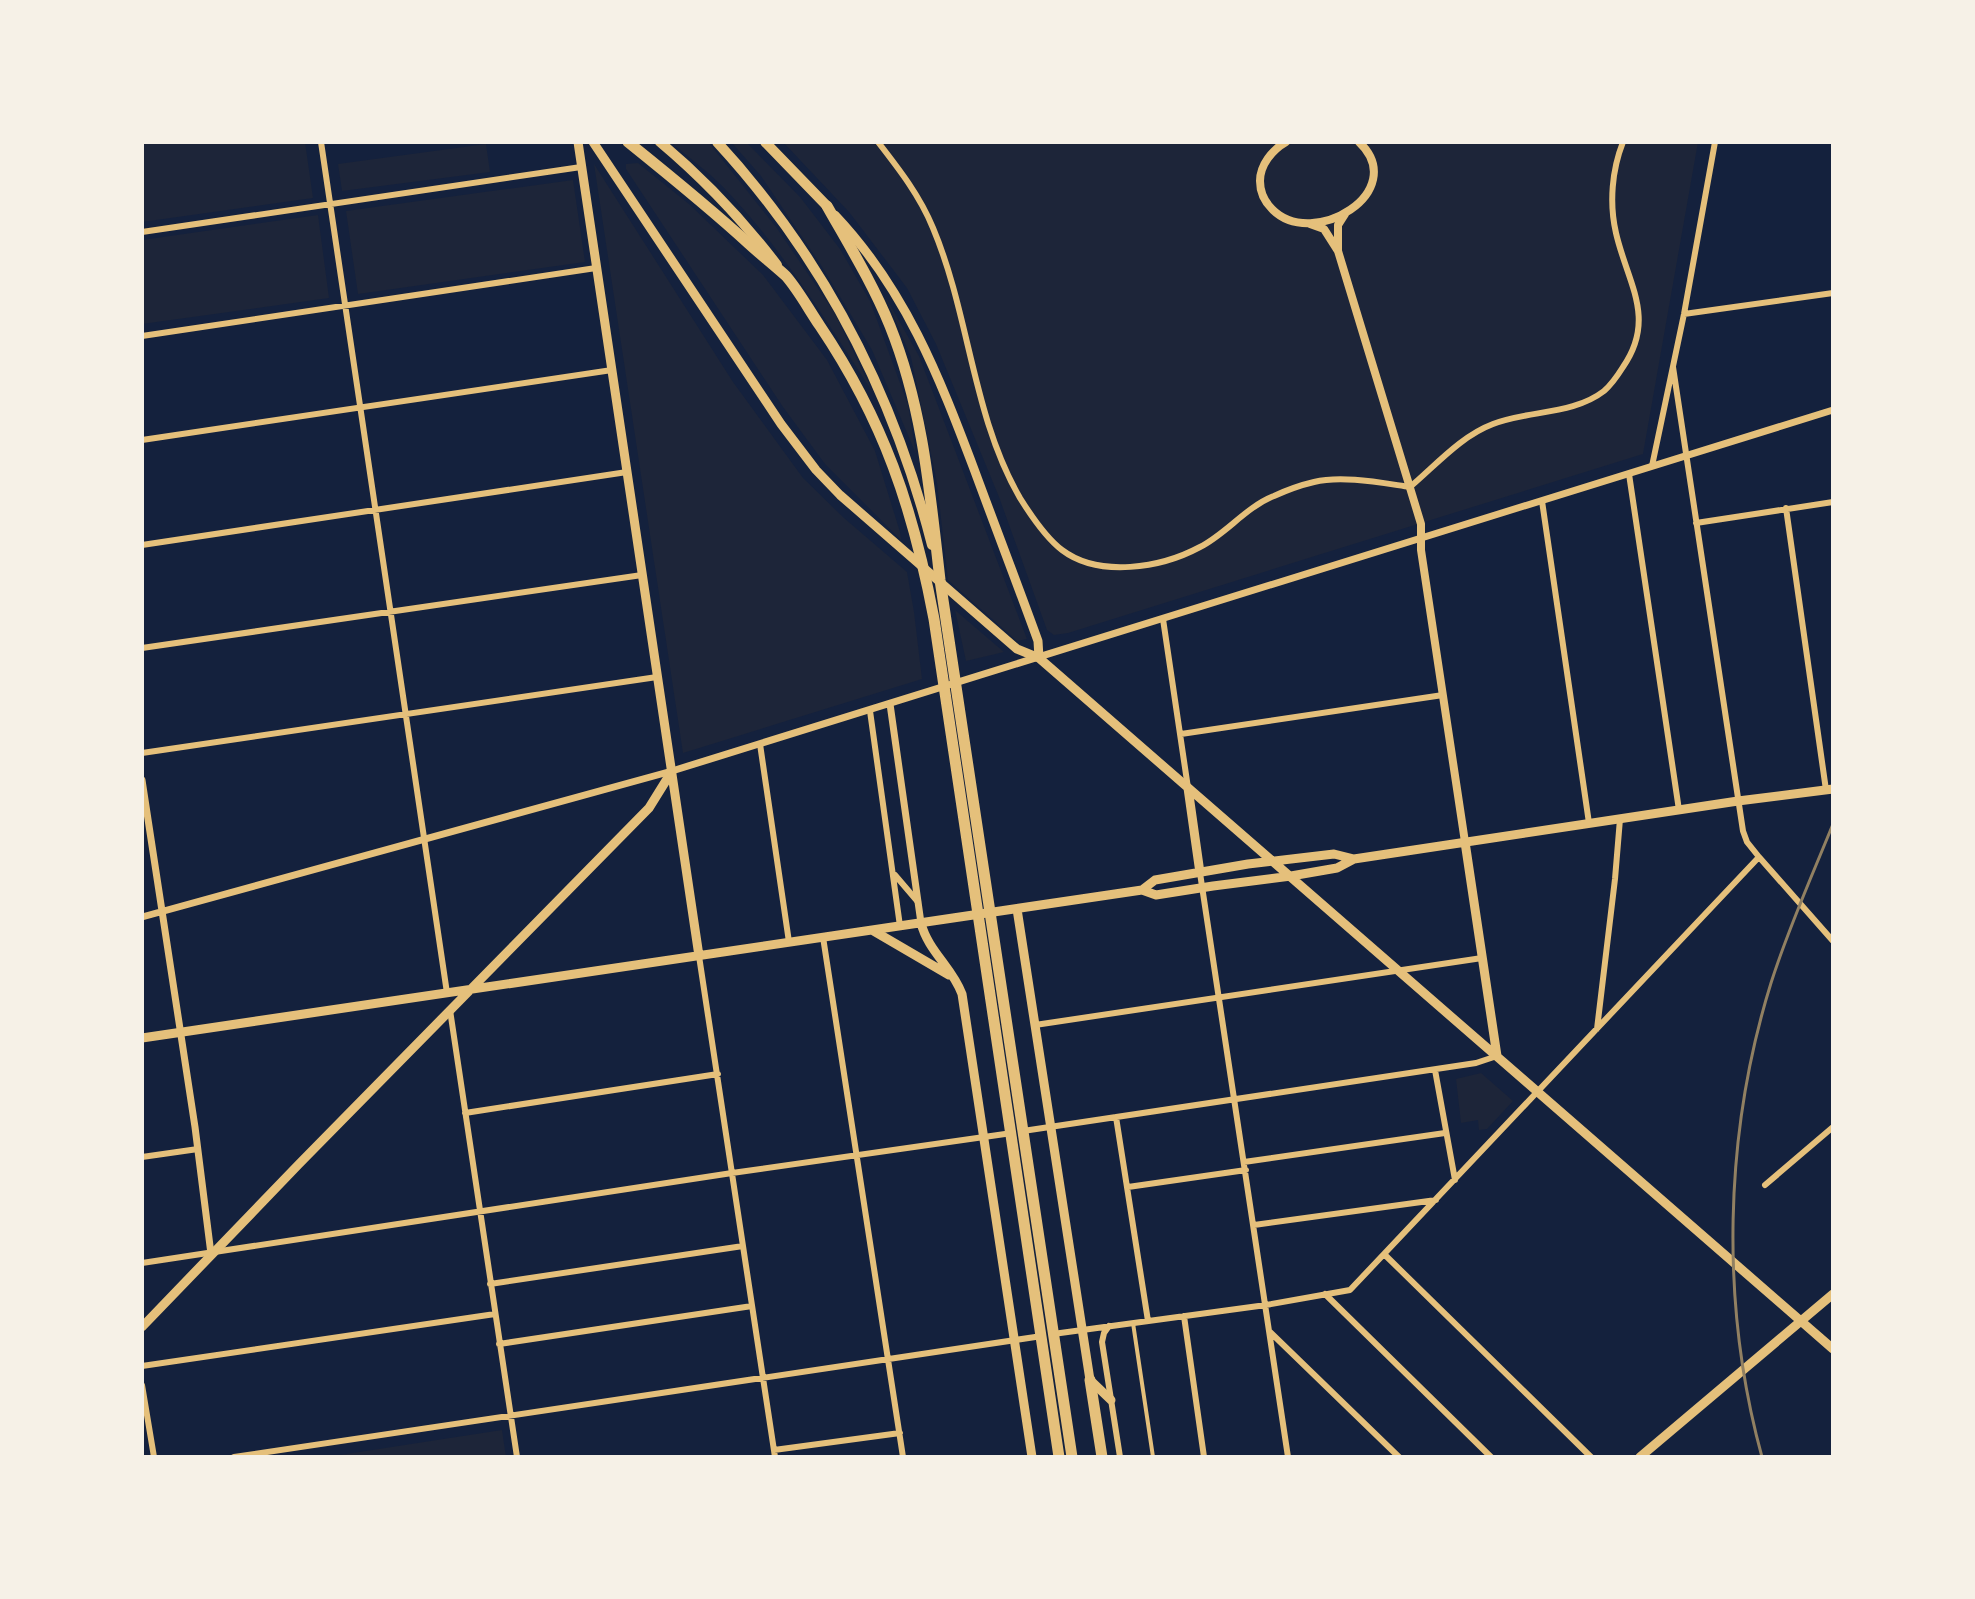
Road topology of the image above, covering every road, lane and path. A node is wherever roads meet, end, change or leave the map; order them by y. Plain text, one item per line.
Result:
1 (321, 142) edge
2 (578, 142) edge
3 (593, 142) edge
4 (628, 142) edge
5 (660, 142) edge
6 (717, 142) edge
7 (765, 142) edge
8 (878, 142) edge
9 (1359, 142) edge
10 (1623, 142) edge
11 (1715, 142) edge
12 (1284, 143) edge
13 (581, 167) junction
14 (330, 204) junction
15 (827, 206) junction
16 (1348, 212) junction
17 (1310, 224) junction
18 (142, 232) edge
19 (1338, 251) junction
20 (596, 268) junction
21 (787, 278) junction
22 (1833, 293) edge
23 (345, 306) junction
24 (1684, 314) junction
25 (142, 336) edge
26 (1673, 367) junction
27 (612, 370) junction
28 (360, 409) junction
29 (1832, 412) edge
30 (142, 440) edge
31 (1686, 456) junction
32 (1652, 466) junction
33 (627, 472) junction
34 (1629, 474) junction
35 (1410, 487) junction
36 (1542, 501) junction
37 (1833, 502) edge
38 (1786, 508) junction
39 (375, 511) junction
40 (1696, 523) junction
41 (1421, 538) junction
42 (142, 545) edge
43 (642, 575) junction
44 (940, 580) junction
45 (390, 613) junction
46 (1163, 619) junction
47 (142, 648) edge
48 (1039, 658) junction
49 (657, 677) junction
50 (1443, 695) junction
51 (890, 704) junction
52 (870, 711) junction
53 (405, 713) junction
54 (1181, 734) junction
55 (760, 744) junction
56 (142, 753) edge
57 (672, 771) junction
58 (142, 780) edge
59 (1188, 788) junction
60 (1829, 789) edge
61 (1738, 801) junction
62 (1679, 810) junction
63 (1620, 819) junction
64 (1589, 823) junction
65 (424, 839) junction
66 (1465, 842) junction
67 (1759, 857) junction
68 (1354, 859) junction
69 (1273, 861) junction
70 (893, 872) junction
71 (1200, 873) junction
72 (1291, 876) junction
73 (1203, 887) junction
74 (1142, 890) junction
75 (918, 902) junction
76 (1013, 910) junction
77 (161, 912) junction
78 (142, 917) edge
79 (921, 923) junction
80 (900, 926) junction
81 (872, 930) junction
82 (823, 937) junction
83 (1833, 941) edge
84 (789, 942) junction
85 (699, 956) junction
86 (1482, 958) junction
87 (1398, 970) junction
88 (958, 985) junction
89 (470, 990) junction
90 (447, 993) junction
91 (1220, 997) junction
92 (450, 1010) junction
93 (1034, 1025) junction
94 (1597, 1029) junction
95 (179, 1033) junction
96 (142, 1038) edge
97 (1497, 1056) junction
98 (1435, 1070) junction
99 (718, 1074) junction
100 (1538, 1092) junction
101 (1235, 1099) junction
102 (465, 1113) junction
103 (1116, 1117) junction
104 (1050, 1127) junction
105 (1833, 1127) edge
106 (1445, 1133) junction
107 (987, 1137) junction
108 (198, 1149) junction
109 (857, 1156) junction
110 (142, 1157) edge
111 (1245, 1166) junction
112 (732, 1173) junction
113 (1455, 1180) junction
114 (1765, 1185) dead end
115 (1128, 1187) junction
116 (1436, 1200) junction
117 (479, 1211) junction
118 (1254, 1225) junction
119 (743, 1246) junction
120 (211, 1254) junction
121 (1385, 1255) junction
122 (142, 1263) edge
123 (490, 1284) junction
124 (1325, 1294) junction
125 (1833, 1294) edge
126 (1266, 1305) junction
127 (752, 1306) junction
128 (495, 1314) junction
129 (1184, 1316) junction
130 (1148, 1321) junction
131 (1801, 1321) junction
132 (1133, 1323) junction
133 (1109, 1326) junction
134 (142, 1327) edge
135 (1082, 1330) junction
136 (1270, 1332) junction
137 (1017, 1340) junction
138 (499, 1344) junction
139 (1833, 1349) edge
140 (888, 1359) junction
141 (142, 1366) edge
142 (763, 1378) junction
143 (1090, 1380) junction
144 (142, 1385) edge
145 (1111, 1400) junction
146 (510, 1417) junction
147 (900, 1433) junction
148 (774, 1454) edge
149 (154, 1457) edge
150 (234, 1457) edge
151 (517, 1457) edge
152 (903, 1457) edge
153 (1032, 1457) edge
154 (1059, 1457) edge
155 (1072, 1457) edge
156 (1102, 1457) edge
157 (1120, 1457) edge
158 (1153, 1457) edge
159 (1204, 1457) edge
160 (1288, 1457) edge
161 (1399, 1457) edge
162 (1491, 1457) edge
163 (1591, 1457) edge
164 (1640, 1457) edge

1 - 14 street
2 - 13 main road
3 - 48 main road
4 - 21 highway
5 - 21 highway
6 - 44 highway
7 - 15 highway
8 - 35 street
9 - 16 main road
10 - 35 street
11 - 24 street
12 - 17 main road
13 - 14 street
13 - 20 main road
14 - 18 street
14 - 23 street
15 - 44 highway
15 - 48 main road
16 - 17 main road
16 - 19 main road
17 - 19 main road
19 - 35 main road
20 - 23 street
20 - 27 main road
21 - 154 highway
22 - 24 street
23 - 25 street
23 - 28 street
24 - 26 street
26 - 31 street
26 - 32 street
27 - 28 street
27 - 33 main road
28 - 30 street
28 - 39 street
29 - 31 street
31 - 32 street
31 - 40 street
32 - 34 street
33 - 39 street
33 - 43 main road
34 - 36 street
34 - 62 street
35 - 41 main road
36 - 41 street
36 - 64 street
37 - 38 street
38 - 40 street
38 - 60 street
39 - 42 street
39 - 45 street
40 - 61 street
41 - 46 street
41 - 50 main road
43 - 45 street
43 - 49 main road
44 - 155 highway
45 - 47 street
45 - 53 street
46 - 48 street
46 - 54 street
48 - 51 street
48 - 59 main road
49 - 53 street
49 - 57 main road
50 - 54 street
50 - 66 main road
51 - 52 street
51 - 75 street
52 - 55 street
52 - 70 street
53 - 56 street
53 - 65 street
54 - 59 street
55 - 57 street
55 - 84 street
57 - 65 street
57 - 85 main road
57 - 89 main road
58 - 77 street
59 - 69 main road
59 - 71 main road
60 - 61 main road
61 - 62 main road
61 - 67 street
62 - 63 main road
63 - 64 main road
63 - 94 street
64 - 66 main road
65 - 77 street
65 - 90 street
66 - 68 main road
66 - 86 main road
67 - 83 street
67 - 94 street
68 - 69 main road
68 - 72 main road
69 - 71 main road
69 - 72 main road
70 - 75 street
70 - 80 street
71 - 73 street
71 - 74 main road
72 - 73 main road
72 - 87 main road
73 - 74 main road
73 - 91 street
74 - 76 main road
75 - 79 street
76 - 79 main road
76 - 93 main road
77 - 78 street
77 - 95 street
79 - 80 main road
79 - 88 main road
80 - 81 main road
81 - 82 main road
81 - 88 main road
82 - 84 main road
82 - 109 street
84 - 85 main road
85 - 89 main road
85 - 99 street
86 - 87 street
86 - 97 main road
87 - 91 street
87 - 97 main road
88 - 107 main road
89 - 90 main road
89 - 92 main road
90 - 92 street
90 - 95 main road
91 - 93 street
91 - 101 street
92 - 102 street
92 - 120 main road
93 - 104 main road
94 - 100 street
95 - 96 main road
95 - 108 street
97 - 98 street
97 - 100 main road
98 - 101 street
98 - 106 street
99 - 102 street
99 - 112 street
100 - 113 street
100 - 131 main road
101 - 103 street
101 - 111 street
102 - 117 street
103 - 104 street
103 - 115 street
104 - 107 street
104 - 135 main road
105 - 114 street
106 - 111 street
106 - 113 street
107 - 109 street
107 - 137 main road
108 - 110 street
108 - 120 street
109 - 112 street
109 - 140 street
111 - 115 street
111 - 118 street
112 - 117 street
112 - 119 street
113 - 116 street
115 - 130 street
116 - 118 street
116 - 121 street
117 - 120 street
117 - 123 street
118 - 126 street
119 - 123 street
119 - 127 street
120 - 122 street
120 - 134 main road
121 - 124 street
121 - 163 street
123 - 128 street
124 - 126 street
124 - 162 street
125 - 131 main road
126 - 129 street
126 - 136 street
127 - 138 street
127 - 142 street
128 - 138 street
128 - 141 street
129 - 130 street
129 - 159 street
130 - 132 street
131 - 139 main road
131 - 164 main road
132 - 133 street
132 - 158 street
133 - 135 street
133 - 145 street
135 - 137 street
135 - 143 main road
136 - 160 street
136 - 161 street
137 - 140 street
137 - 153 main road
138 - 146 street
140 - 142 street
140 - 147 street
142 - 146 street
142 - 148 street
143 - 145 main road
143 - 156 highway
144 - 149 street
145 - 157 street
146 - 150 street
146 - 151 street
147 - 148 street
147 - 152 street

